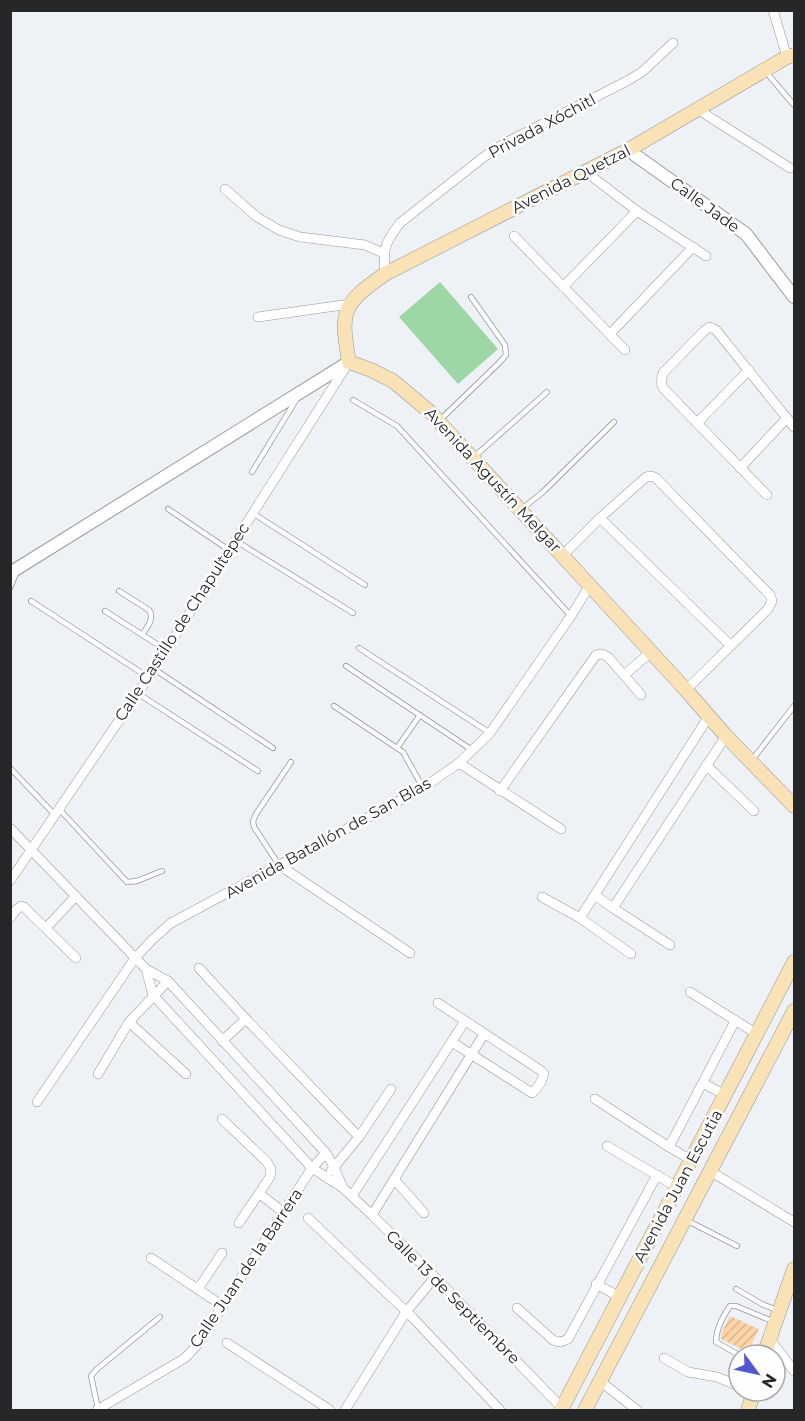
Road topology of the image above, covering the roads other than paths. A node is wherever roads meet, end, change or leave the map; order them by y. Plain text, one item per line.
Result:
1 (773, 10) edge
2 (674, 43) dead end
3 (791, 56) edge
4 (764, 70) junction
5 (795, 105) edge
6 (698, 109) junction
7 (628, 150) junction
8 (790, 168) dead end
9 (586, 172) junction
10 (225, 189) dead end
11 (637, 211) junction
12 (514, 236) dead end
13 (693, 247) junction
14 (383, 253) junction
15 (706, 256) dead end
16 (385, 274) junction
17 (563, 287) junction
18 (471, 297) dead end
19 (795, 297) edge
20 (350, 304) junction
21 (258, 317) dead end
22 (610, 334) junction
23 (625, 350) dead end
24 (349, 362) junction
25 (749, 370) junction
26 (547, 392) dead end
27 (300, 393) junction
28 (353, 400) dead end
29 (787, 418) junction
30 (439, 421) junction
31 (614, 422) dead end
32 (697, 423) junction
33 (795, 427) edge
34 (473, 458) junction
35 (740, 468) junction
36 (252, 472) dead end
37 (766, 495) dead end
38 (168, 509) dead end
39 (521, 510) junction
40 (252, 513) junction
41 (600, 518) junction
42 (235, 541) junction
43 (229, 550) junction
44 (563, 555) junction
45 (15, 570) edge
46 (365, 585) dead end
47 (590, 585) junction
48 (10, 588) edge
49 (119, 591) dead end
50 (31, 601) dead end
51 (105, 611) dead end
52 (353, 614) dead end
53 (571, 616) junction
54 (142, 635) junction
55 (730, 645) junction
56 (359, 648) dead end
57 (166, 650) junction
58 (651, 652) junction
59 (346, 666) dead end
60 (151, 673) junction
61 (624, 675) junction
62 (686, 690) junction
63 (137, 693) junction
64 (641, 695) dead end
65 (795, 705) edge
66 (334, 706) dead end
67 (420, 715) junction
68 (709, 717) junction
69 (490, 733) junction
70 (726, 736) junction
71 (273, 748) dead end
72 (397, 748) junction
73 (472, 750) junction
74 (291, 762) dead end
75 (751, 762) junction
76 (459, 764) junction
77 (706, 765) junction
78 (10, 768) edge
79 (258, 771) dead end
80 (423, 788) junction
81 (500, 791) junction
82 (795, 806) edge
83 (754, 811) dead end
84 (57, 812) junction
85 (10, 828) edge
86 (561, 829) dead end
87 (31, 850) junction
88 (279, 865) junction
89 (162, 871) dead end
90 (10, 881) edge
91 (595, 895) junction
92 (76, 896) junction
93 (542, 897) dead end
94 (613, 908) junction
95 (10, 918) edge
96 (580, 918) junction
97 (46, 928) junction
98 (670, 945) dead end
99 (410, 953) dead end
100 (631, 954) dead end
101 (76, 958) dead end
102 (135, 958) junction
103 (795, 962) edge
104 (199, 968) dead end
105 (146, 969) junction
106 (168, 981) junction
107 (690, 992) dead end
108 (153, 995) junction
109 (438, 1003) dead end
110 (795, 1011) edge
111 (246, 1019) junction
112 (465, 1021) junction
113 (735, 1021) junction
114 (129, 1022) junction
115 (484, 1034) junction
116 (757, 1034) junction
117 (222, 1041) junction
118 (452, 1042) junction
119 (471, 1054) junction
120 (98, 1074) dead end
121 (186, 1074) dead end
122 (703, 1083) junction
123 (391, 1089) dead end
124 (725, 1095) junction
125 (595, 1099) dead end
126 (37, 1102) dead end
127 (222, 1119) dead end
128 (359, 1137) junction
129 (608, 1146) dead end
130 (669, 1147) junction
131 (326, 1153) junction
132 (691, 1160) junction
133 (334, 1167) junction
134 (312, 1168) junction
135 (710, 1171) junction
136 (657, 1175) junction
137 (326, 1177) junction
138 (394, 1179) junction
139 (677, 1187) junction
140 (343, 1188) junction
141 (260, 1194) junction
142 (352, 1196) junction
143 (284, 1212) junction
144 (424, 1214) dead end
145 (372, 1215) junction
146 (308, 1218) dead end
147 (685, 1219) junction
148 (795, 1222) edge
149 (239, 1223) dead end
150 (737, 1246) dead end
151 (222, 1253) dead end
152 (151, 1258) dead end
153 (795, 1269) edge
154 (435, 1277) junction
155 (596, 1284) junction
156 (198, 1289) junction
157 (736, 1289) dead end
158 (620, 1297) junction
159 (223, 1306) junction
160 (517, 1308) dead end
161 (406, 1312) junction
162 (777, 1316) junction
163 (160, 1317) dead end
164 (769, 1338) junction
165 (227, 1343) dead end
166 (768, 1343) edge
167 (727, 1348) edge
168 (664, 1358) dead end
169 (795, 1371) edge
170 (600, 1381) junction
171 (727, 1381) edge
172 (562, 1409) edge
173 (98, 1410) edge
174 (330, 1410) edge
175 (345, 1410) edge
176 (500, 1410) edge
177 (585, 1410) edge
178 (638, 1410) edge

1 - 3 street
2 - 14 street, Privada Xóchitl
3 - 4 main road, Avenida Quetzal
4 - 5 lane
4 - 6 main road, Avenida Quetzal
6 - 7 main road, Avenida Quetzal
6 - 8 street
7 - 9 main road, Avenida Quetzal
7 - 19 street, Calle Jade
9 - 11 street
9 - 16 main road, Avenida Quetzal
10 - 14 street
11 - 13 street
11 - 17 street
12 - 17 street
13 - 15 street
13 - 22 street
14 - 16 street
16 - 20 main road, Avenida Quetzal
17 - 22 street
18 - 30 lane
20 - 21 street
20 - 24 main road
22 - 23 street
24 - 27 street
24 - 30 main road, Avenida Agustín Melgar
24 - 40 street, Calle Castillo de Chapultepec
25 - 29 street
25 - 32 street
25 - 32 street
26 - 34 lane
27 - 36 lane
27 - 45 street
28 - 53 lane
29 - 33 street
29 - 35 street
30 - 34 main road, Avenida Agustín Melgar
31 - 39 lane
32 - 35 street
34 - 39 main road, Avenida Agustín Melgar
35 - 37 street
38 - 43 lane
39 - 44 main road, Avenida Agustín Melgar
40 - 42 street, Calle Castillo de Chapultepec
40 - 46 lane
41 - 44 street
41 - 55 street
41 - 55 street
42 - 43 street, Calle Castillo de Chapultepec
42 - 52 lane
43 - 57 street, Calle Castillo de Chapultepec
44 - 47 main road, Avenida Agustín Melgar
45 - 48 lane
47 - 53 street, Avenida Batallón de San Blas
47 - 58 main road, Avenida Agustín Melgar
49 - 54 lane
50 - 60 lane
51 - 54 lane
53 - 69 street, Avenida Batallón de San Blas
54 - 57 lane
55 - 62 street
56 - 69 lane
57 - 60 street, Calle Castillo de Chapultepec
58 - 61 street
58 - 62 main road, Avenida Agustín Melgar
59 - 67 lane
60 - 63 street, Calle Castillo de Chapultepec
60 - 71 lane
61 - 64 street
61 - 81 street
62 - 68 main road, Avenida Agustín Melgar
63 - 79 lane
63 - 84 street, Calle Castillo de Chapultepec
65 - 75 lane
66 - 72 lane
67 - 72 lane
67 - 73 lane
68 - 70 main road, Avenida Agustín Melgar
68 - 91 street
69 - 73 street, Avenida Batallón de San Blas
70 - 75 main road, Avenida Agustín Melgar
70 - 77 street
72 - 80 lane
73 - 76 street, Avenida Batallón de San Blas
74 - 88 lane
75 - 82 main road, Avenida Agustín Melgar
76 - 80 street, Avenida Batallón de San Blas
76 - 81 street
77 - 83 street
77 - 94 street
78 - 84 lane
80 - 88 street, Avenida Batallón de San Blas
81 - 86 street
84 - 87 street, Calle Castillo de Chapultepec
84 - 89 lane
85 - 87 street, Calle 13 de Septiembre
87 - 90 street, Calle Castillo de Chapultepec
87 - 92 street, Calle 13 de Septiembre
88 - 99 street
88 - 102 street, Avenida Batallón de San Blas
91 - 94 street
91 - 96 street
92 - 97 street
92 - 102 street, Calle 13 de Septiembre
93 - 96 street
94 - 98 street
95 - 97 street
96 - 100 street
97 - 101 street
102 - 105 street, Calle 13 de Septiembre
102 - 126 street, Avenida Batallón de San Blas
103 - 116 main road, Avenida Juan Escutia
104 - 111 street
105 - 106 street, Calle 13 de Septiembre
105 - 108 street, Calle 13 de Septiembre
106 - 108 street
106 - 117 street, Calle 13 de Septiembre
107 - 113 street
108 - 114 street
108 - 134 street, Calle 13 de Septiembre
109 - 112 street
110 - 135 main road, Avenida Juan Escutia
111 - 117 street
111 - 128 street
112 - 115 street
112 - 118 street
113 - 116 street
113 - 122 street
114 - 120 street
114 - 121 street
115 - 119 street
115 - 119 street
116 - 124 main road, Avenida Juan Escutia
117 - 131 street, Calle 13 de Septiembre
118 - 119 street
118 - 142 street
119 - 138 street
122 - 124 street
122 - 130 street
123 - 128 street
124 - 132 main road, Avenida Juan Escutia
125 - 130 street
127 - 141 street
128 - 133 street
129 - 136 street
130 - 132 street
131 - 133 street, Calle 13 de Septiembre
131 - 134 street, Calle Juan de la Barrera
132 - 139 main road, Avenida Juan Escutia
133 - 137 street
133 - 140 street, Calle 13 de Septiembre
134 - 137 street, Calle 13 de Septiembre
134 - 143 street, Calle Juan de la Barrera
135 - 147 main road, Avenida Juan Escutia
135 - 148 street
136 - 139 street
136 - 155 street
137 - 140 street, Calle 13 de Septiembre
138 - 144 street
138 - 145 street
139 - 158 main road, Avenida Juan Escutia
140 - 142 street, Calle 13 de Septiembre
141 - 143 street
141 - 149 street
142 - 145 street, Calle 13 de Septiembre
143 - 159 street, Calle Juan de la Barrera
145 - 154 street, Calle 13 de Septiembre
146 - 161 street
147 - 150 lane
147 - 170 main road, Avenida Juan Escutia
151 - 156 street
152 - 156 street
153 - 162 main road
154 - 161 street
154 - 172 street, Calle 13 de Septiembre
155 - 158 street
155 - 160 street
156 - 159 street
157 - 162 lane
158 - 172 main road, Avenida Juan Escutia
159 - 173 street, Calle Juan de la Barrera
161 - 175 street
161 - 176 street
162 - 164 main road
162 - 167 lane
163 - 173 lane
164 - 166 main road
164 - 169 street
165 - 174 street
168 - 171 street
170 - 177 main road, Avenida Juan Escutia
170 - 178 street

